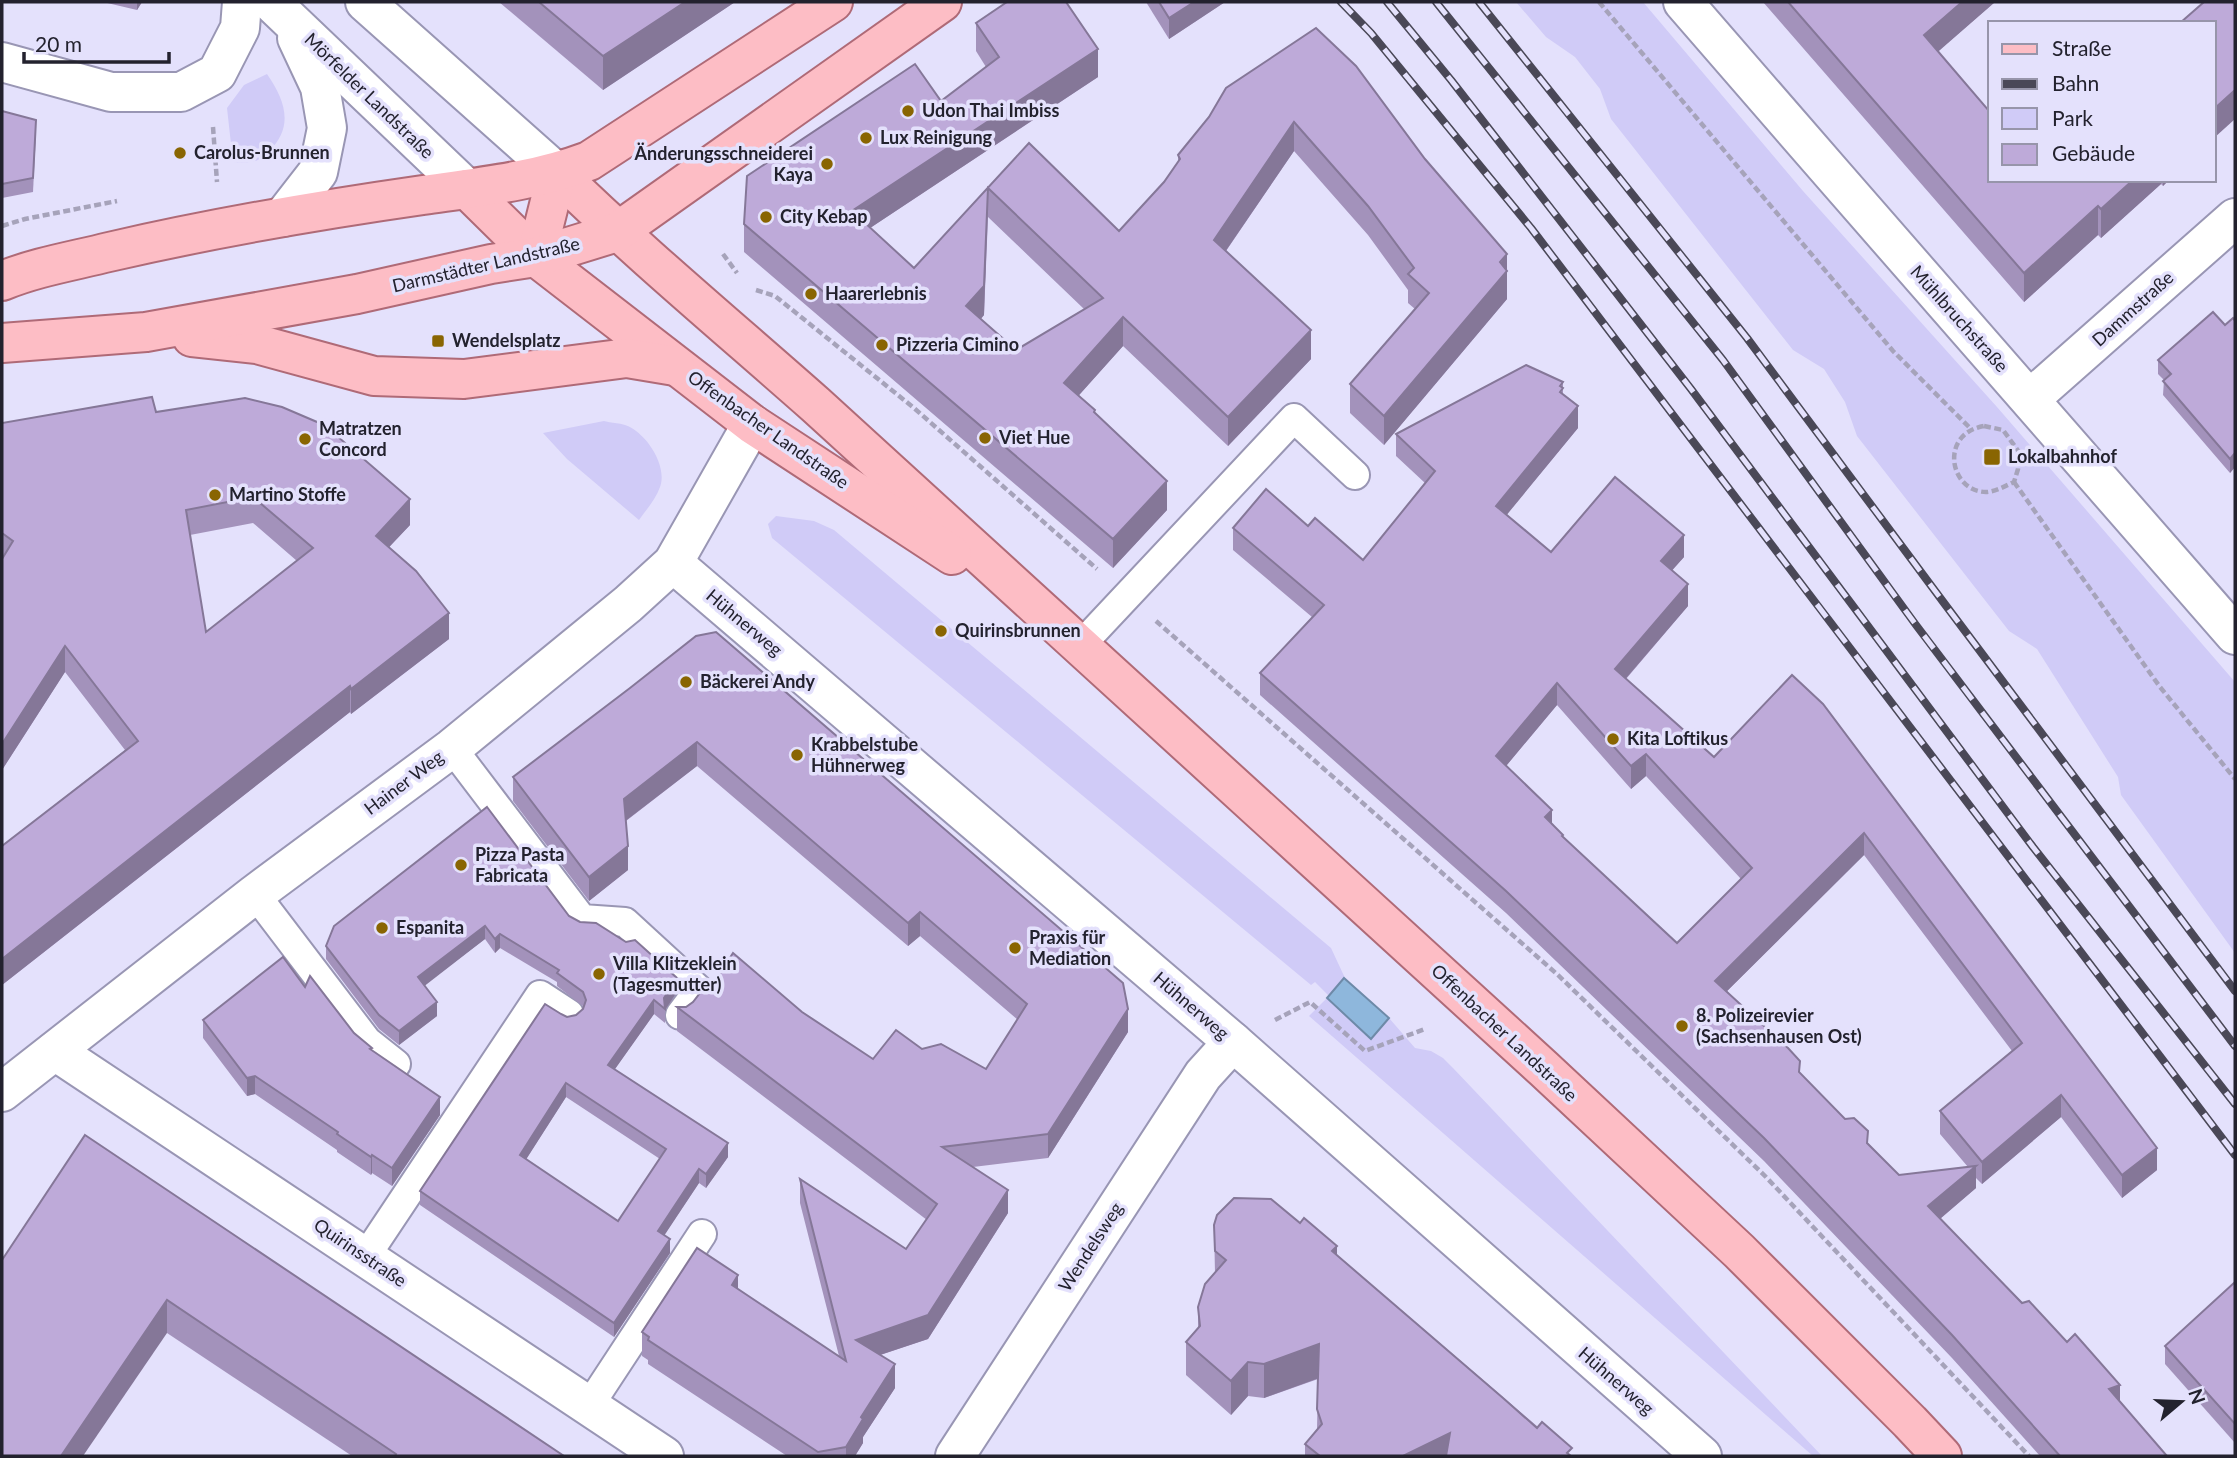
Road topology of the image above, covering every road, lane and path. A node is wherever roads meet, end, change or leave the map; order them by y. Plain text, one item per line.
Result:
1 (242, 2) edge
2 (365, 2) edge
3 (833, 2) edge
4 (942, 2) edge
5 (1599, 2) edge
6 (1684, 2) edge
7 (279, 10) edge
8 (2, 62) edge
9 (212, 115) dead end
10 (556, 173) junction
11 (230, 179) dead end
12 (467, 189) junction
13 (121, 200) dead end
14 (283, 217) junction
15 (2235, 218) edge
16 (2, 226) edge
17 (617, 232) junction
18 (723, 254) dead end
19 (536, 257) junction
20 (740, 277) dead end
21 (2, 281) edge
22 (748, 288) dead end
23 (146, 332) junction
24 (2, 343) edge
25 (677, 366) junction
26 (2030, 399) junction
27 (752, 424) junction
28 (1970, 428) junction
29 (1356, 475) dead end
30 (2014, 482) junction
31 (673, 563) junction
32 (1127, 596) junction
33 (1066, 634) junction
34 (2235, 635) edge
35 (452, 747) junction
36 (2235, 779) edge
37 (255, 894) junction
38 (569, 1014) edge
39 (680, 1015) dead end
40 (1425, 1029) dead end
41 (1233, 1042) junction
42 (55, 1051) junction
43 (396, 1064) edge
44 (2, 1092) edge
45 (702, 1234) dead end
46 (366, 1256) junction
47 (589, 1406) junction
48 (664, 1456) edge
49 (954, 1456) edge
50 (1702, 1456) edge
51 (1942, 1456) edge
52 (2029, 1456) edge

1 - 8 street
2 - 10 street
3 - 10 main road
4 - 17 main road, Darmstädter Landstraße
5 - 28 path
6 - 26 street, Mühlbruchstraße
7 - 12 street, Mörfelder Landstraße
7 - 14 street
9 - 11 path
10 - 12 main road
10 - 17 main road, Offenbacher Landstraße
10 - 19 main road
12 - 14 main road
12 - 19 main road, Offenbacher Landstraße
13 - 16 path
14 - 21 main road
15 - 26 street, Dammstraße
17 - 19 main road, Darmstädter Landstraße
17 - 33 main road, Offenbacher Landstraße
18 - 20 path
19 - 23 main road, Darmstädter Landstraße
19 - 25 main road, Offenbacher Landstraße
22 - 32 path
23 - 24 main road, Darmstädter Landstraße
23 - 25 main road
25 - 27 main road, Offenbacher Landstraße
26 - 34 street, Mühlbruchstraße
27 - 31 street, Hainer Weg
27 - 33 main road, Offenbacher Landstraße
28 - 30 path
28 - 30 path
29 - 32 lane
30 - 36 path
31 - 35 street, Hainer Weg
31 - 41 street, Hühnerweg
32 - 33 lane
32 - 52 path
33 - 51 main road, Offenbacher Landstraße
35 - 37 street, Hainer Weg
35 - 39 lane
37 - 42 street, Hainer Weg
37 - 43 lane
38 - 46 lane
40 - 41 path
41 - 49 street, Wendelsweg
41 - 50 street, Hühnerweg
42 - 44 street, Hainer Weg
42 - 46 street, Quirinsstraße
45 - 47 lane
46 - 47 street, Quirinsstraße
47 - 48 street, Quirinsstraße

